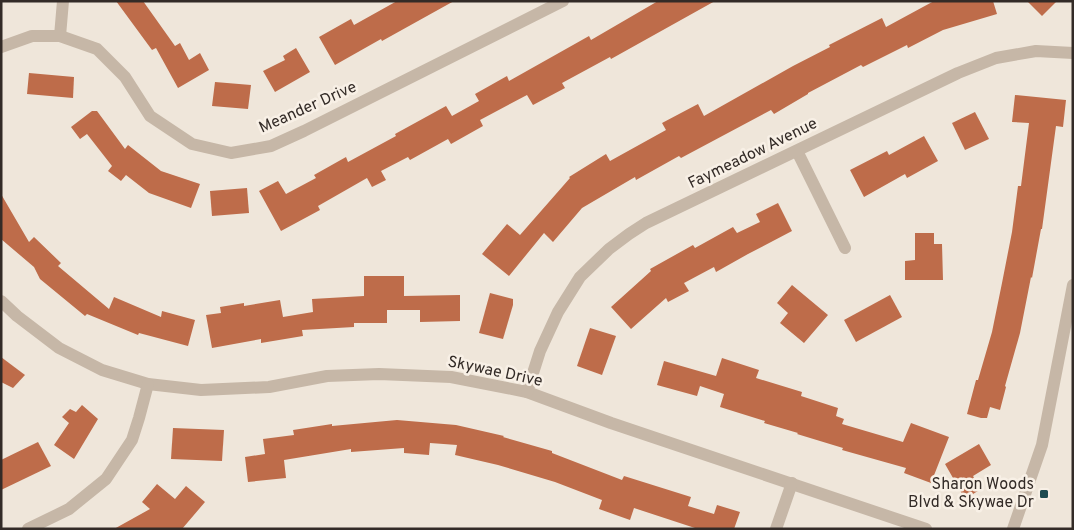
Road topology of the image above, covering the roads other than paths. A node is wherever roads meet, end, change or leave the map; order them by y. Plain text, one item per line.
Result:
1 (62, 1) edge
2 (563, 1) edge
3 (60, 36) junction
4 (1, 47) edge
5 (1073, 53) edge
6 (797, 151) junction
7 (845, 248) dead end
8 (1073, 285) edge
9 (1, 301) edge
10 (148, 384) junction
11 (527, 392) junction
12 (792, 483) junction
13 (28, 529) edge
14 (776, 529) edge
15 (926, 529) edge
16 (1013, 529) edge

1 - 3 street
2 - 3 street, Meander Drive
3 - 4 street, Meander Drive
5 - 6 street, Faymeadow Avenue
6 - 7 street
6 - 11 street, Faymeadow Avenue
8 - 16 street
9 - 10 street, Skywae Drive
10 - 11 street, Skywae Drive
10 - 13 street
11 - 12 street, Skywae Drive
12 - 14 street
12 - 15 street, Skywae Drive

